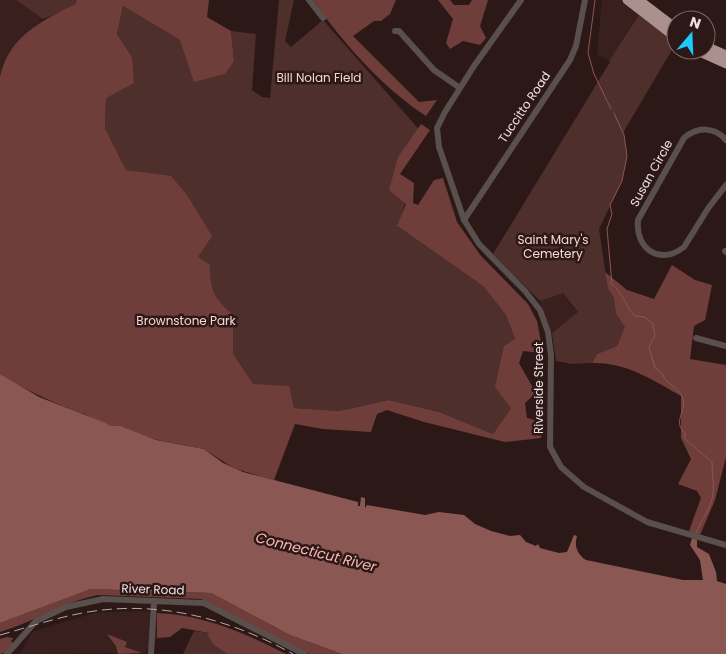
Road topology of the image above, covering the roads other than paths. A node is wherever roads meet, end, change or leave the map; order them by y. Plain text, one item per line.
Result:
1 (308, 0) edge
2 (521, 0) edge
3 (585, 0) edge
4 (626, 0) edge
5 (639, 0) edge
6 (323, 18) dead end
7 (666, 20) edge
8 (666, 30) edge
9 (395, 31) dead end
10 (460, 88) junction
11 (726, 140) edge
12 (726, 185) edge
13 (464, 220) junction
14 (696, 338) dead end
15 (726, 346) edge
16 (726, 545) edge
17 (154, 602) junction
18 (8, 654) edge
19 (152, 654) edge
20 (304, 654) edge

1 - 6 street
2 - 10 street, Riverside Street
3 - 13 street, Tuccitto Road
4 - 8 highway
5 - 7 highway
9 - 10 street
10 - 13 street, Riverside Street
11 - 12 street, Susan Circle
13 - 16 street, Riverside Street
14 - 15 street
17 - 18 street, River Road
17 - 19 street
17 - 20 street, River Road

